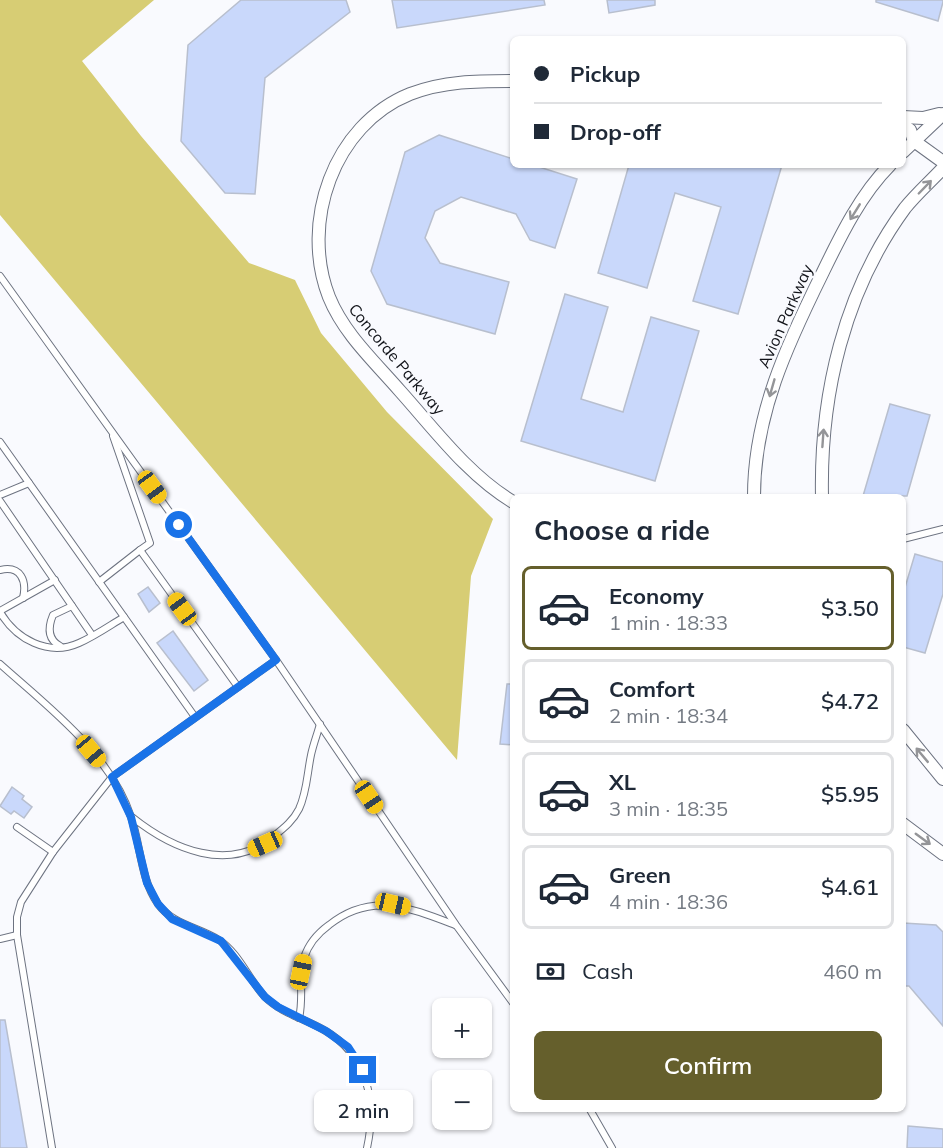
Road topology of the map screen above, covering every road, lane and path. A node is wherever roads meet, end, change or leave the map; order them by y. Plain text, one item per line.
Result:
1 (510, 81) edge
2 (943, 113) edge
3 (906, 117) edge
4 (906, 127) edge
5 (908, 141) edge
6 (943, 162) edge
7 (885, 168) edge
8 (943, 168) edge
9 (0, 276) edge
10 (110, 429) junction
11 (0, 442) edge
12 (29, 483) junction
13 (752, 493) edge
14 (822, 494) edge
15 (0, 495) edge
16 (510, 500) edge
17 (0, 501) edge
18 (943, 529) edge
19 (906, 538) edge
20 (141, 550) junction
21 (0, 570) edge
22 (55, 580) junction
23 (99, 582) junction
24 (23, 598) junction
25 (72, 606) junction
26 (0, 612) edge
27 (124, 617) junction
28 (92, 635) junction
29 (64, 647) junction
30 (276, 660) junction
31 (0, 664) edge
32 (238, 687) junction
33 (195, 717) junction
34 (320, 724) junction
35 (906, 734) edge
36 (112, 777) junction
37 (943, 779) edge
38 (131, 817) junction
39 (18, 826) dead end
40 (906, 826) edge
41 (53, 852) junction
42 (943, 854) edge
43 (456, 925) junction
44 (17, 935) junction
45 (0, 939) edge
46 (510, 999) edge
47 (299, 1018) junction
48 (592, 1112) edge
49 (52, 1148) edge
50 (367, 1148) edge
51 (612, 1148) edge

1 - 16 street, Concorde Parkway
2 - 3 street
2 - 5 street
4 - 5 street
5 - 6 street
7 -> 13 street, Avion Parkway
14 -> 8 street
9 - 10 lane
10 - 20 lane
10 - 30 lane
11 - 12 lane
12 - 15 lane
12 - 23 lane
17 - 22 lane
18 - 19 lane
20 - 23 lane
20 - 32 lane
21 - 24 lane
22 - 24 lane
22 - 25 lane
23 - 27 lane
24 - 26 lane
25 - 28 lane
25 - 29 lane
26 - 29 lane
27 - 28 lane
27 - 33 lane
28 - 29 lane
30 - 32 lane
30 - 34 lane
31 - 36 lane
32 - 33 lane
33 - 36 lane
34 - 38 lane
34 - 43 lane
37 -> 35 street
36 - 38 lane
36 - 41 lane
38 - 47 lane
39 - 41 lane
40 -> 42 street
41 - 44 lane
43 - 46 lane
43 - 47 lane
44 - 45 lane
44 - 49 lane
47 - 50 lane
48 - 51 lane

